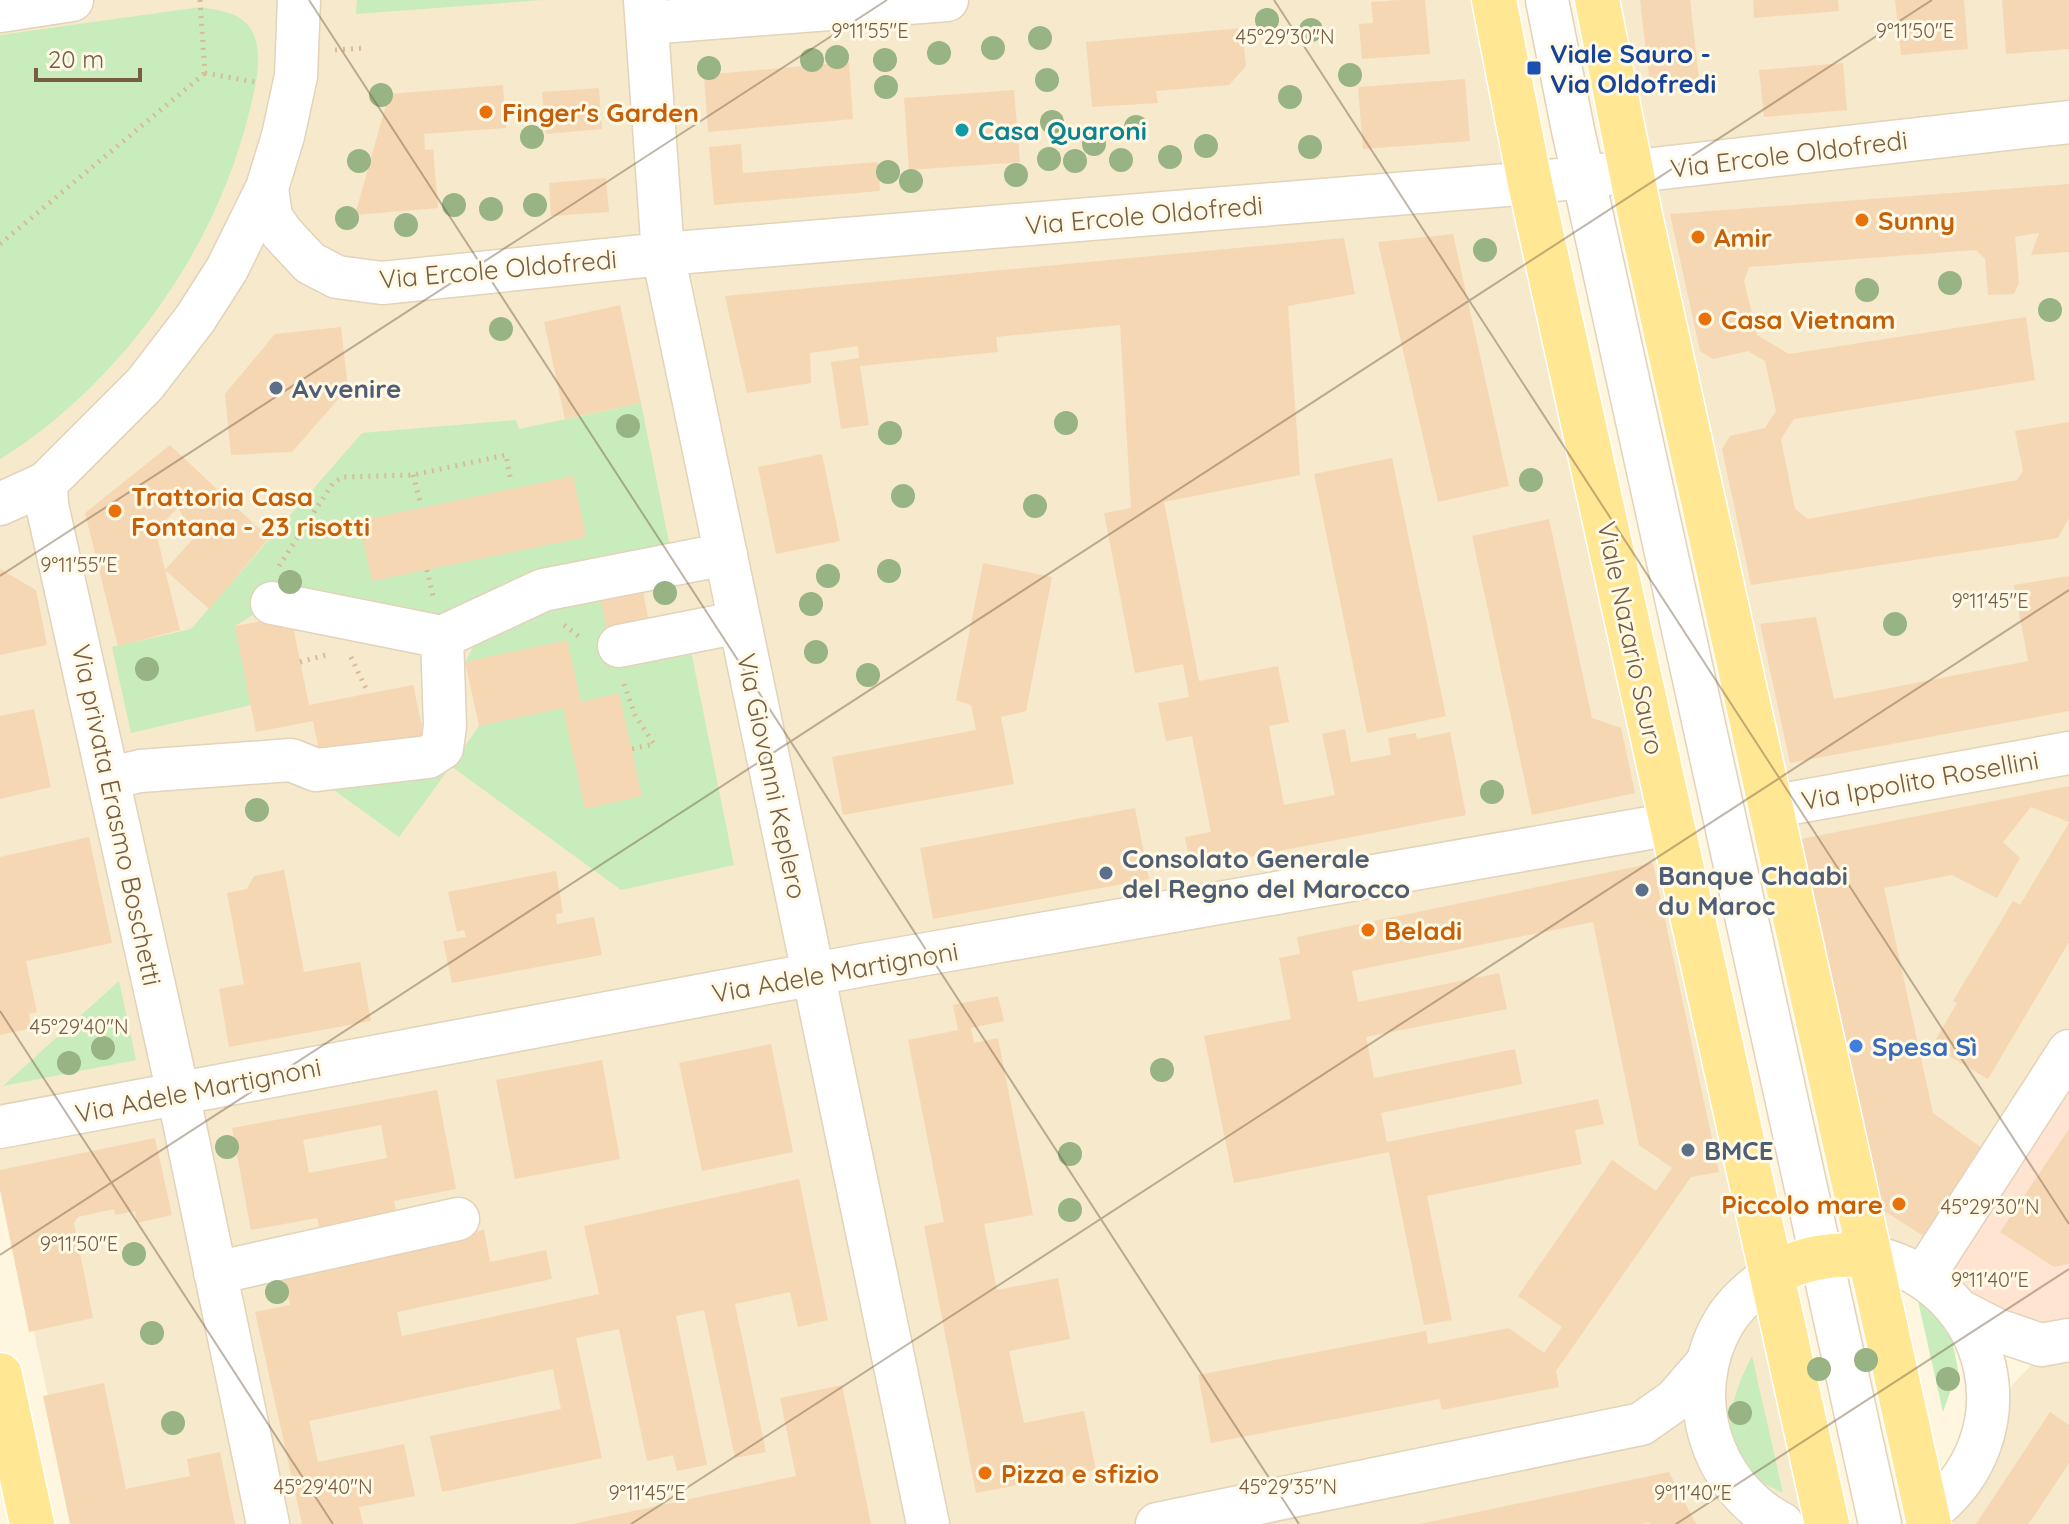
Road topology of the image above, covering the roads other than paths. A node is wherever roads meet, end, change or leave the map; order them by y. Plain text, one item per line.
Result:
1 (72, 0) edge
2 (299, 0) edge
3 (947, 0) edge
4 (1494, 0) edge
5 (1547, 0) edge
6 (1597, 0) edge
7 (0, 11) edge
8 (646, 11) edge
9 (2069, 122) edge
10 (1631, 171) junction
11 (1584, 177) junction
12 (1530, 183) junction
13 (267, 188) junction
14 (663, 254) junction
15 (46, 483) junction
16 (0, 504) edge
17 (726, 554) junction
18 (272, 603) road end
19 (740, 622) junction
20 (442, 637) junction
21 (619, 646) dead end
22 (2069, 753) edge
23 (108, 779) junction
24 (1770, 807) junction
25 (1672, 824) junction
26 (813, 975) junction
27 (2069, 1051) edge
28 (178, 1093) junction
29 (0, 1127) edge
30 (458, 1219) dead end
31 (1821, 1256) junction
32 (1869, 1256) junction
33 (215, 1273) junction
34 (1772, 1274) junction
35 (1923, 1277) junction
36 (1958, 1310) junction
37 (2055, 1342) edge
38 (1707, 1363) junction
39 (0, 1375) edge
40 (1987, 1417) junction
41 (1641, 1424) junction
42 (1719, 1462) junction
43 (1768, 1521) edge
44 (1922, 1521) edge
45 (32, 1524) edge
46 (268, 1524) edge
47 (928, 1524) edge
48 (1157, 1524) edge
49 (1827, 1524) edge
50 (1880, 1524) edge

1 - 7 street
2 - 13 street
3 - 8 street
4 - 12 main road, Viale Nazario Sauro
5 - 11 street, Viale Nazario Sauro
6 - 10 main road
8 - 14 street, Via Giovanni Keplero
9 - 10 street, Via Ercole Oldofredi
10 - 11 street, Via Ercole Oldofredi
10 - 24 main road
11 - 12 street, Via Ercole Oldofredi
11 - 31 street, Viale Nazario Sauro
12 - 14 street, Via Ercole Oldofredi
12 - 25 main road, Viale Nazario Sauro
13 - 14 street, Via Ercole Oldofredi
13 - 15 street
14 - 17 street, Via Giovanni Keplero
15 - 16 street
15 - 23 street, Via privata Erasmo Boschetti
17 - 19 street, Via Giovanni Keplero
17 - 20 street
18 - 20 street
19 - 21 street
19 - 26 street, Via Giovanni Keplero
20 - 23 street
22 - 24 street, Via Ippolito Rosellini
23 - 28 street, Via privata Erasmo Boschetti
24 - 32 main road
25 - 26 street, Via Adele Martignoni
25 - 34 main road, Viale Nazario Sauro
26 - 28 street, Via Adele Martignoni
26 - 47 street, Via Giovanni Keplero
27 - 35 street
28 - 29 street, Via Adele Martignoni
28 - 33 street, Via privata Erasmo Boschetti
30 - 33 street
31 - 32 main road
31 - 34 main road
31 - 50 street, Viale Nazario Sauro
32 - 35 street
32 - 44 main road
33 - 46 street, Via privata Erasmo Boschetti
34 - 38 street
34 - 49 main road, Viale Nazario Sauro
35 - 36 street
36 - 37 street
36 - 40 street
37 - 40 street
38 - 41 street
38 - 42 street
39 - 45 main road
40 - 44 street
41 - 42 street
41 - 48 street
42 - 43 street

